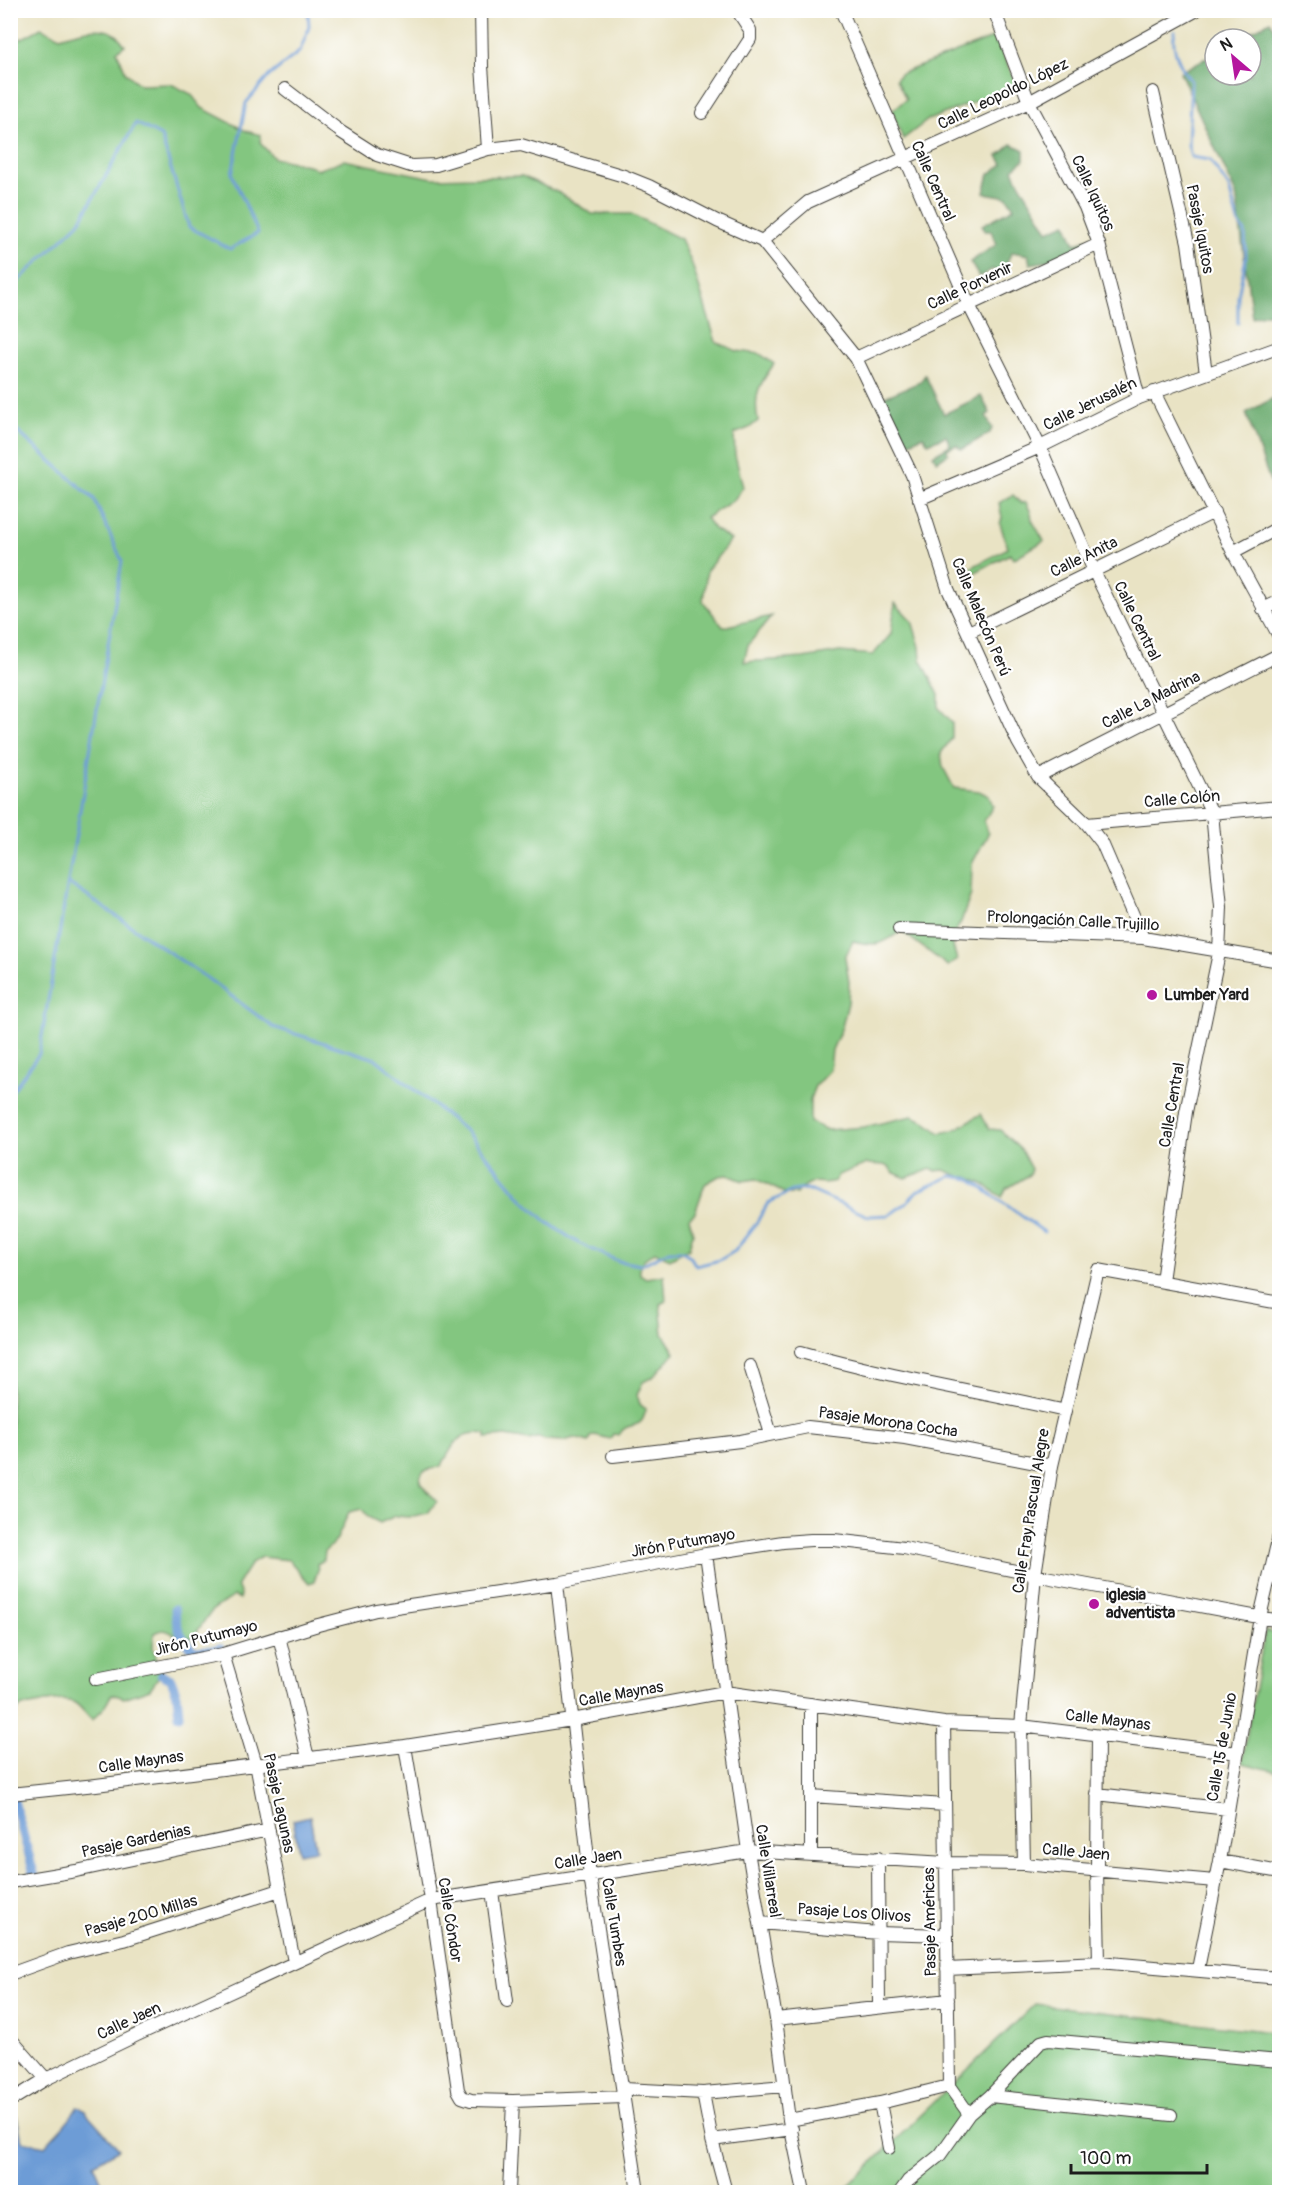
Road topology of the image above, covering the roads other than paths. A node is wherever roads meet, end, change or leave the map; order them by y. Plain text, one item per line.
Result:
1 (481, 10) edge
2 (737, 10) edge
3 (841, 10) edge
4 (994, 10) edge
5 (1197, 10) edge
6 (285, 89) dead end
7 (1153, 93) dead end
8 (1029, 102) junction
9 (702, 113) dead end
10 (488, 149) junction
11 (906, 160) junction
12 (762, 241) junction
13 (1099, 244) junction
14 (969, 305) junction
15 (1280, 347) edge
16 (856, 358) junction
17 (1206, 373) junction
18 (1154, 392) junction
19 (1139, 398) junction
20 (1040, 447) junction
21 (919, 499) junction
22 (1214, 512) junction
23 (1280, 527) edge
24 (1233, 552) junction
25 (1094, 571) junction
26 (1280, 601) edge
27 (1263, 609) junction
28 (969, 632) junction
29 (1280, 638) edge
30 (1280, 654) edge
31 (1164, 712) junction
32 (1038, 777) junction
33 (1280, 807) edge
34 (1212, 813) junction
35 (1088, 825) junction
36 (899, 929) dead end
37 (1143, 938) junction
38 (1219, 953) junction
39 (1280, 962) edge
40 (1162, 1281) junction
41 (1280, 1303) edge
42 (801, 1353) dead end
43 (750, 1366) dead end
44 (1065, 1411) junction
45 (771, 1434) junction
46 (613, 1456) dead end
47 (1052, 1466) junction
48 (1280, 1531) edge
49 (706, 1554) junction
50 (1035, 1575) junction
51 (558, 1584) junction
52 (1260, 1617) junction
53 (1280, 1621) edge
54 (279, 1636) junction
55 (223, 1654) junction
56 (96, 1679) dead end
57 (725, 1692) junction
58 (811, 1704) junction
59 (572, 1720) junction
60 (944, 1723) junction
61 (1022, 1726) junction
62 (1098, 1736) junction
63 (405, 1746) junction
64 (1238, 1753) junction
65 (308, 1758) junction
66 (256, 1764) junction
67 (10, 1794) edge
68 (1097, 1794) junction
69 (811, 1796) junction
70 (945, 1804) junction
71 (1228, 1809) junction
72 (268, 1830) junction
73 (748, 1851) junction
74 (811, 1854) junction
75 (878, 1858) junction
76 (1220, 1861) junction
77 (946, 1863) junction
78 (1024, 1864) junction
79 (1097, 1871) junction
80 (1280, 1872) edge
81 (590, 1876) junction
82 (1215, 1881) junction
83 (10, 1882) edge
84 (280, 1890) junction
85 (492, 1891) junction
86 (431, 1900) junction
87 (760, 1923) junction
88 (878, 1933) junction
89 (947, 1935) junction
90 (294, 1962) junction
91 (1099, 1962) junction
92 (947, 1969) junction
93 (1198, 1969) junction
94 (10, 1974) edge
95 (1280, 1978) edge
96 (948, 2000) junction
97 (507, 2001) dead end
98 (879, 2007) junction
99 (776, 2019) junction
100 (10, 2038) edge
101 (1280, 2061) edge
102 (46, 2079) junction
103 (784, 2086) junction
104 (949, 2086) junction
105 (624, 2093) junction
106 (703, 2093) junction
107 (990, 2096) junction
108 (10, 2101) edge
109 (513, 2101) junction
110 (880, 2103) junction
111 (969, 2114) junction
112 (1172, 2115) dead end
113 (790, 2125) junction
114 (712, 2140) junction
115 (889, 2148) dead end
116 (509, 2193) edge
117 (638, 2193) edge
118 (726, 2193) edge
119 (804, 2193) edge
120 (900, 2193) edge

1 - 10 street
2 - 9 street
3 - 11 street, Calle Central
4 - 8 street, Calle Iquitos
5 - 8 street, Calle Leopoldo López
6 - 10 street
7 - 17 street, Pasaje Iquitos
8 - 11 street, Calle Leopoldo López
8 - 13 street, Calle Iquitos
10 - 12 street
11 - 12 street, Calle Leopoldo López
11 - 14 street, Calle Central
12 - 16 street, Calle Malecón Perú
13 - 14 street, Calle Porvenir
13 - 19 street, Calle Iquitos
14 - 16 street, Calle Porvenir
14 - 20 street, Calle Central
15 - 17 street, Calle Jerusalén
16 - 21 street, Calle Malecón Perú
17 - 18 street, Calle Jerusalén
18 - 19 street, Calle Jerusalén
18 - 22 street
19 - 20 street, Calle Jerusalén
20 - 21 street, Calle Jerusalén
20 - 25 street, Calle Central
21 - 28 street, Calle Malecón Perú
22 - 24 street
22 - 25 street, Calle Anita
23 - 24 street
24 - 27 street
25 - 28 street, Calle Anita
25 - 31 street, Calle Central
26 - 27 street
27 - 29 street
28 - 32 street, Calle Malecón Perú
30 - 31 street, Calle La Madrina
31 - 32 street, Calle La Madrina
31 - 34 street, Calle Central
32 - 35 street, Calle Malecón Perú
33 - 34 street, Calle Colón
34 - 35 street, Calle Colón
34 - 38 street, Calle Central
35 - 37 street, Calle Malecón Perú
36 - 37 street, Prolongación Calle Trujillo
37 - 38 street, Prolongación Calle Trujillo
38 - 39 street, Prolongación Calle Trujillo
38 - 40 street, Calle Central
40 - 41 street
40 - 44 street, Calle Fray Pascual Alegre
42 - 44 street
43 - 45 street
44 - 47 street, Calle Fray Pascual Alegre
45 - 46 street, Pasaje Morona Cocha
45 - 47 street, Pasaje Morona Cocha
47 - 50 street, Calle Fray Pascual Alegre
48 - 52 street, Calle 15 de Junio
49 - 50 street, Jirón Putumayo
49 - 51 street, Jirón Putumayo
49 - 57 street, Calle Villarreal
50 - 52 street, Jirón Putumayo
50 - 61 street, Calle Fray Pascual Alegre
51 - 54 street, Jirón Putumayo
51 - 59 street, Calle Tumbes
52 - 53 street, Jirón Putumayo
52 - 64 street, Calle 15 de Junio
54 - 55 street, Jirón Putumayo
54 - 65 street
55 - 56 street, Jirón Putumayo
55 - 66 street, Pasaje Lagunas
57 - 58 street, Calle Maynas
57 - 59 street, Calle Maynas
57 - 73 street, Calle Villarreal
58 - 60 street, Calle Maynas
58 - 69 street
59 - 63 street, Calle Maynas
59 - 81 street, Calle Tumbes
60 - 61 street, Calle Maynas
60 - 70 street, Pasaje Américas
61 - 62 street, Calle Maynas
61 - 78 street, Calle Fray Pascual Alegre
62 - 64 street, Calle Maynas
62 - 68 street
63 - 65 street, Calle Maynas
63 - 86 street, Calle Cóndor
64 - 71 street, Calle 15 de Junio
65 - 66 street, Calle Maynas
66 - 67 street, Calle Maynas
66 - 72 street, Pasaje Lagunas
68 - 71 street
68 - 79 street
69 - 70 street
69 - 74 street
70 - 77 street, Pasaje Américas
71 - 76 street, Calle 15 de Junio
72 - 83 street, Pasaje Gardenias
72 - 84 street, Pasaje Lagunas
73 - 74 street, Calle Jaen
73 - 81 street, Calle Jaen
73 - 87 street, Calle Villarreal
74 - 75 street, Calle Jaen
75 - 77 street, Calle Jaen
75 - 88 street
76 - 80 street
76 - 82 street, Calle 15 de Junio
77 - 78 street, Calle Jaen
77 - 89 street, Pasaje Américas
78 - 79 street, Calle Jaen
79 - 82 street, Calle Jaen
79 - 91 street
81 - 85 street, Calle Jaen
81 - 105 street, Calle Tumbes
82 - 93 street, Calle 15 de Junio
84 - 90 street, Pasaje Lagunas
84 - 94 street, Pasaje 200 Millas
85 - 86 street, Calle Jaen
85 - 97 street
86 - 90 street, Calle Jaen
86 - 109 street, Calle Cóndor
87 - 88 street, Pasaje Los Olivos
87 - 99 street, Calle Villarreal
88 - 89 street, Pasaje Los Olivos
88 - 98 street
89 - 92 street, Pasaje Américas
90 - 102 street, Calle Jaen
91 - 92 street
91 - 93 street
92 - 96 street, Pasaje Américas
93 - 95 street
96 - 98 street
96 - 104 street, Pasaje Américas
98 - 99 street
99 - 103 street, Calle Villarreal
100 - 102 street
101 - 107 street
102 - 108 street, Calle Jaen
103 - 106 street
103 - 113 street, Calle Villarreal
104 - 110 street
104 - 111 street
105 - 106 street
105 - 109 street
105 - 117 street, Calle Tumbes
106 - 114 street
107 - 111 street
107 - 112 street
109 - 116 street
110 - 113 street
110 - 115 street
111 - 120 street
113 - 114 street
113 - 119 street, Calle Villarreal
114 - 118 street

